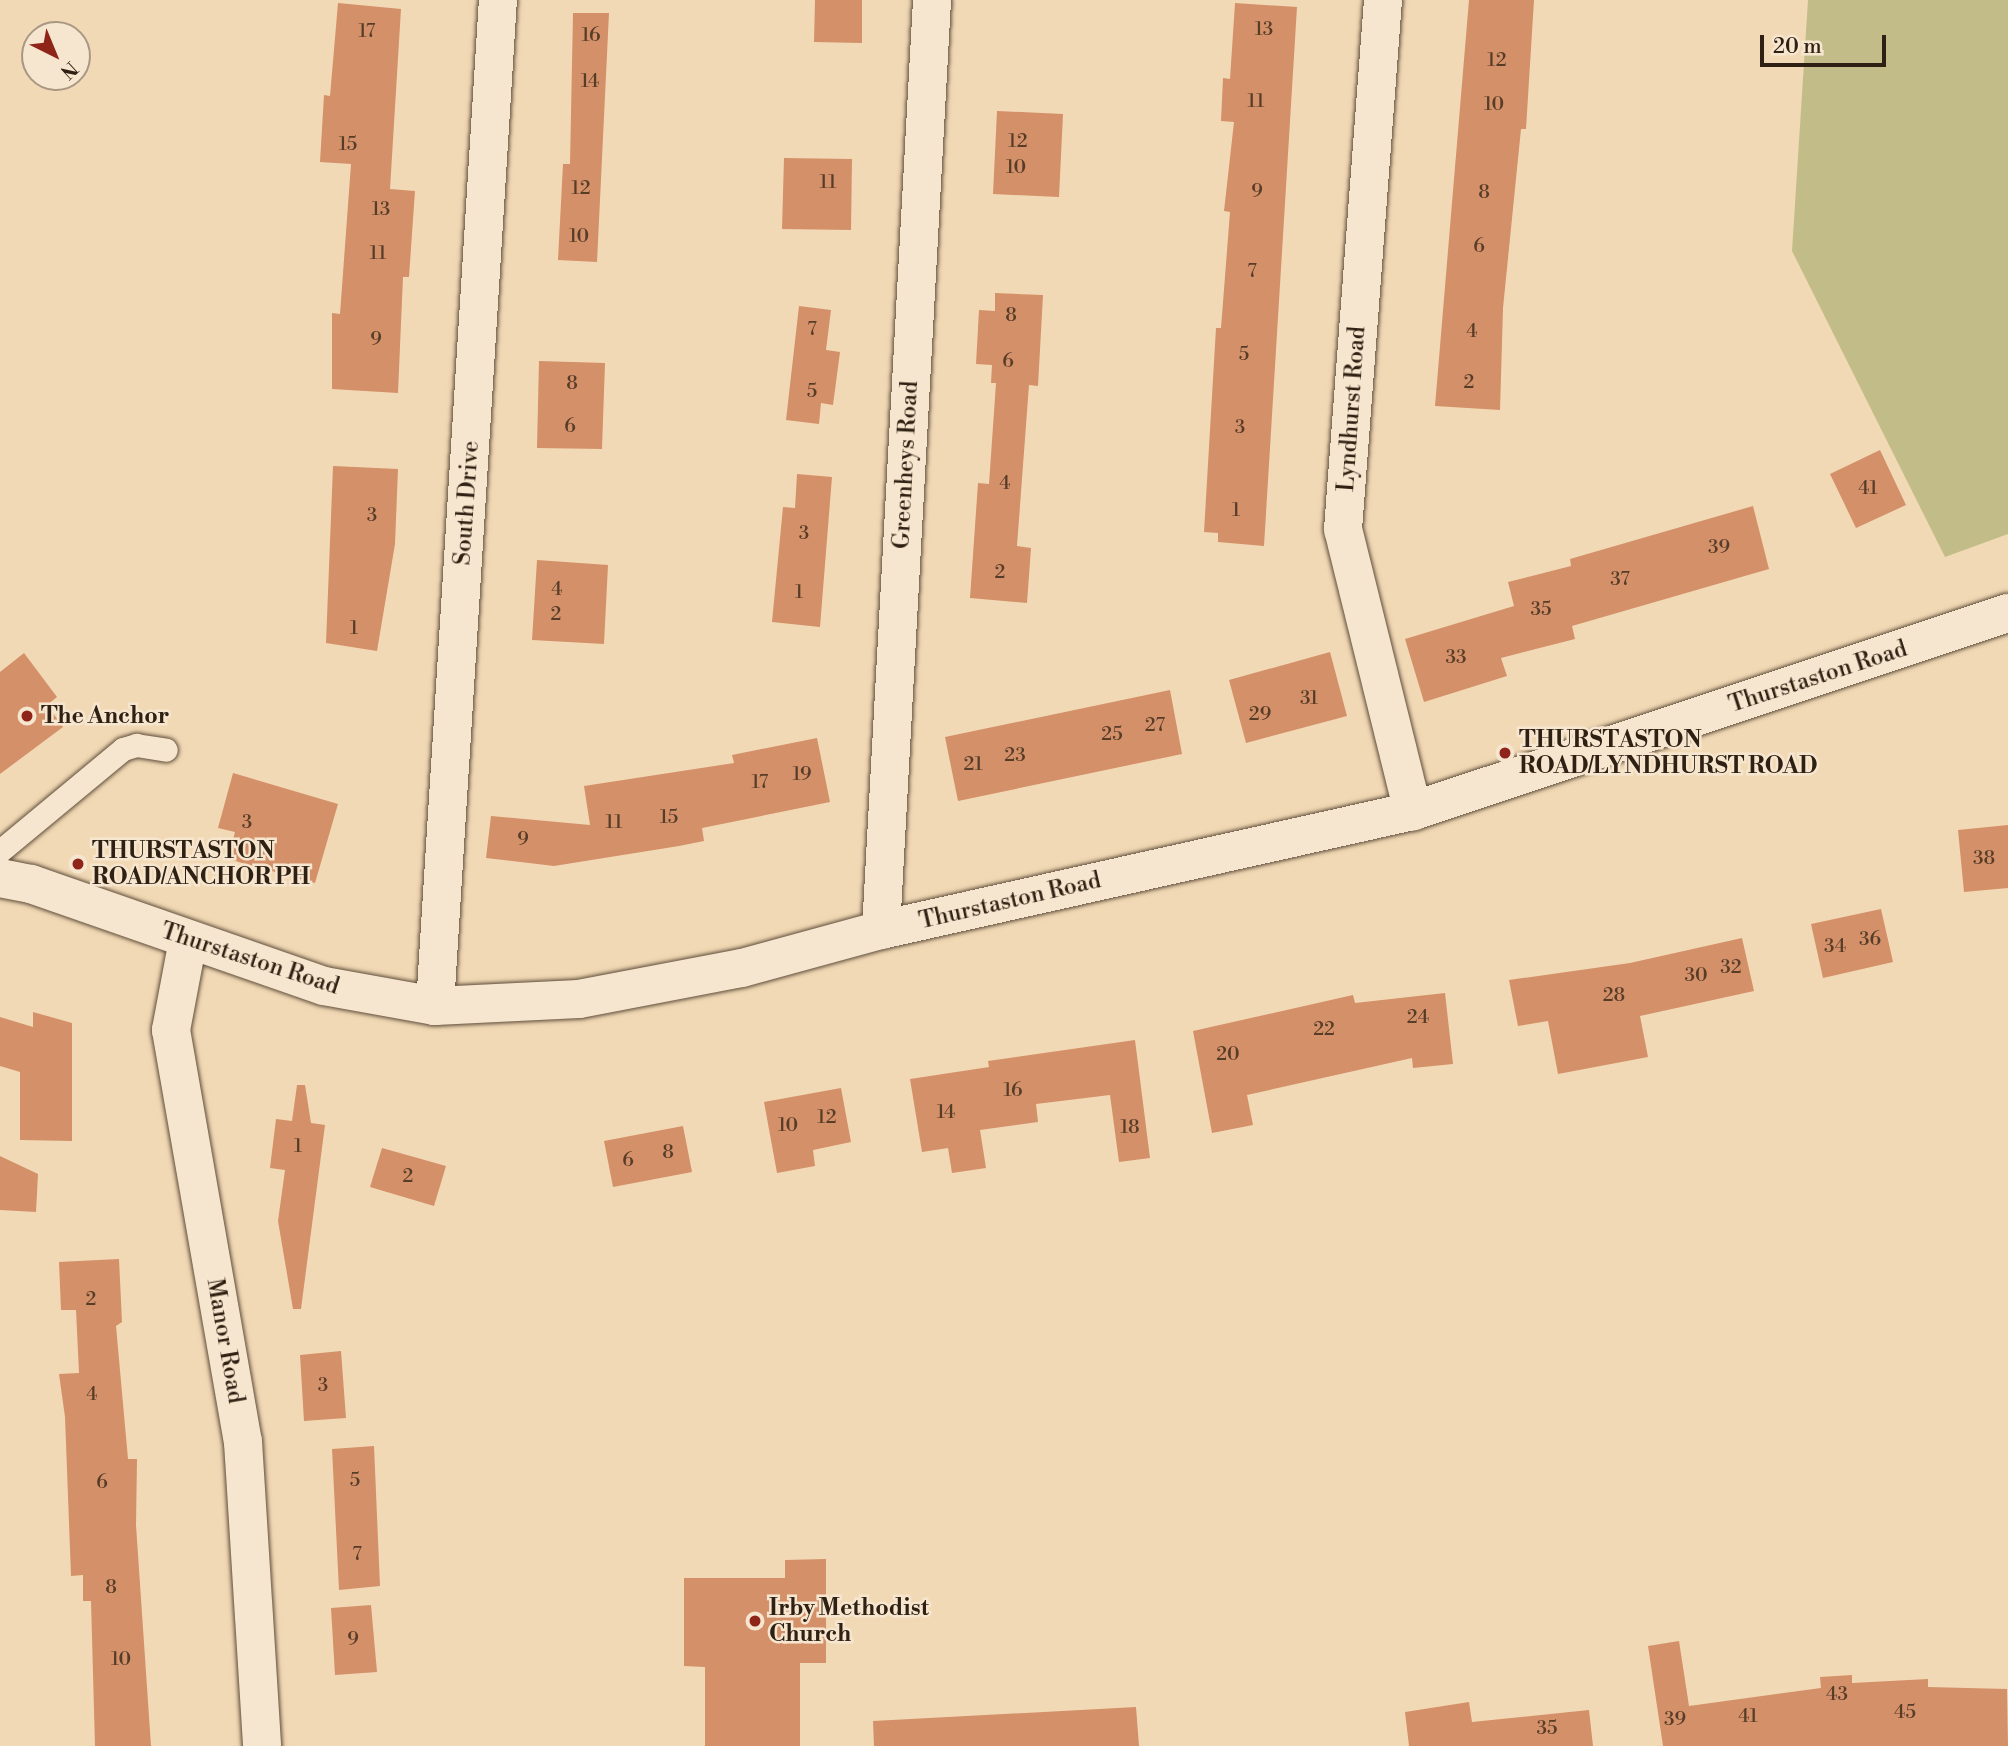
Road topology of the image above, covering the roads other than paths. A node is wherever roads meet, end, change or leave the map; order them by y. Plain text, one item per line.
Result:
1 (498, 0) edge
2 (932, 0) edge
3 (1382, 0) edge
4 (2008, 613) edge
5 (166, 750) dead end
6 (1413, 811) junction
7 (0, 851) edge
8 (0, 878) edge
9 (881, 930) junction
10 (188, 940) junction
11 (435, 1006) junction
12 (262, 1746) edge

1 - 11 street, South Drive
2 - 9 street, Greenheys Road
3 - 6 street, Lyndhurst Road
4 - 6 street, Thurstaston Road
5 - 7 lane
6 - 9 street, Thurstaston Road
8 - 10 street, Thurstaston Road
9 - 11 street, Thurstaston Road
10 - 11 street, Thurstaston Road
10 - 12 street, Manor Road

